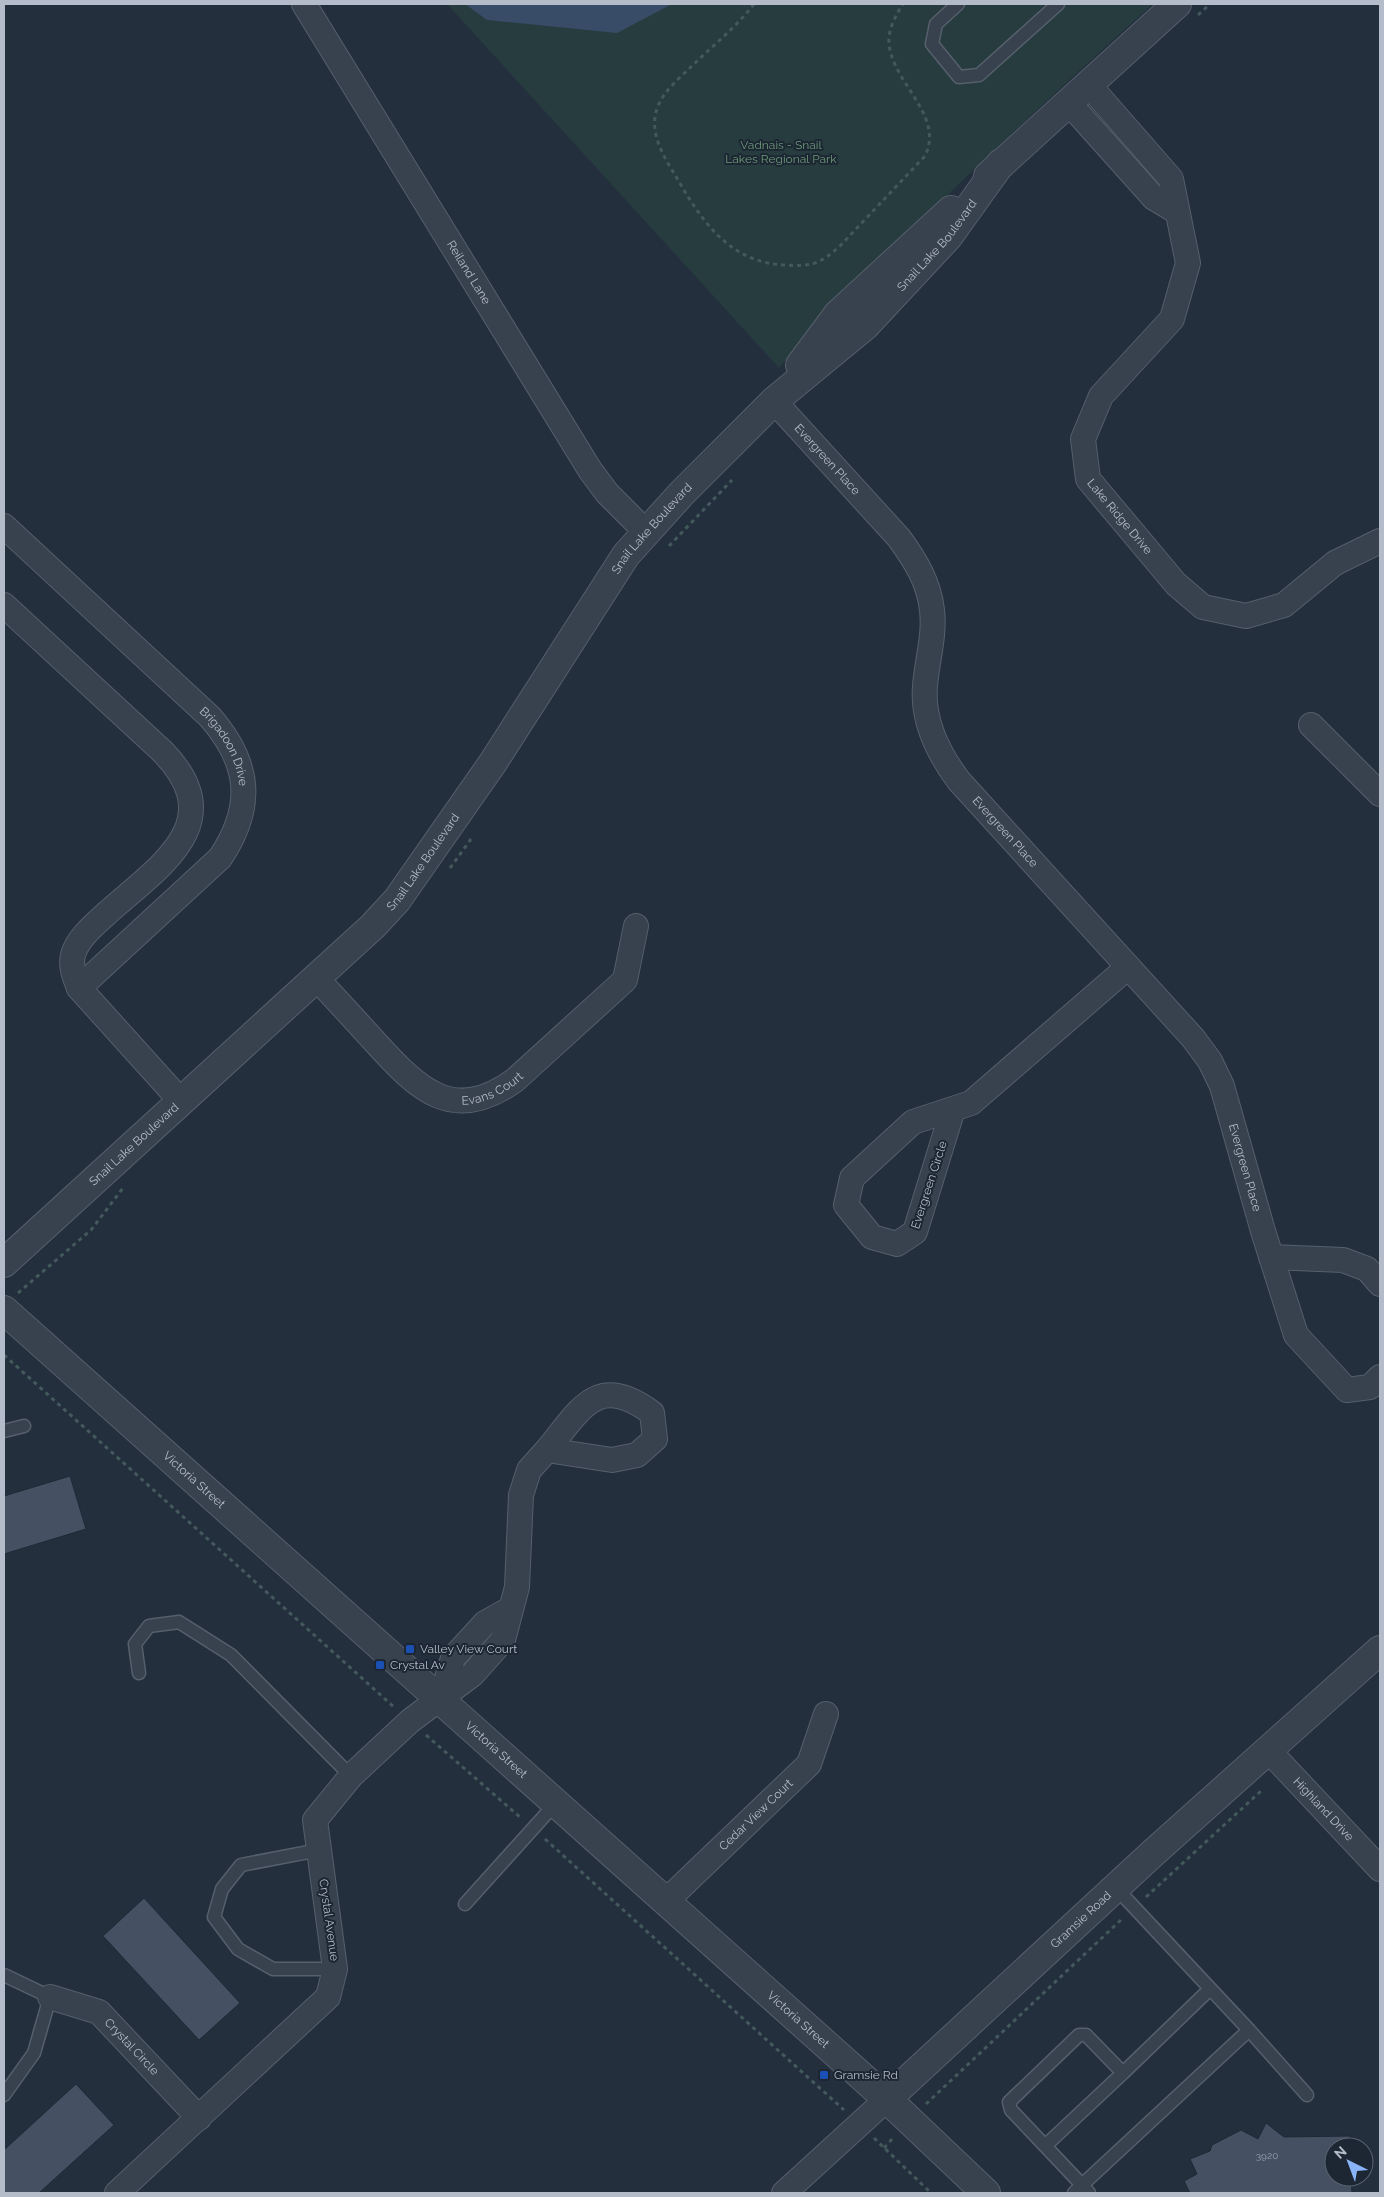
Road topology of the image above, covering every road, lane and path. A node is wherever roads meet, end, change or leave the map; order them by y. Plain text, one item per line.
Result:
1 (304, 4) edge
2 (754, 4) edge
3 (903, 4) edge
4 (958, 4) edge
5 (1058, 4) edge
6 (1210, 4) edge
7 (1187, 10) edge
8 (1088, 84) junction
9 (1068, 102) junction
10 (1176, 211) junction
11 (774, 401) junction
12 (736, 476) dead end
13 (4, 526) edge
14 (657, 540) junction
15 (1380, 541) edge
16 (4, 605) edge
17 (1311, 725) dead end
18 (1380, 794) edge
19 (476, 832) dead end
20 (448, 871) dead end
21 (636, 926) dead end
22 (1128, 967) junction
23 (316, 978) junction
24 (79, 988) junction
25 (180, 1100) junction
26 (952, 1109) junction
27 (125, 1186) dead end
28 (1272, 1257) junction
29 (4, 1263) edge
30 (1380, 1284) edge
31 (7, 1304) edge
32 (4, 1355) edge
33 (1380, 1377) edge
34 (24, 1426) dead end
35 (4, 1432) edge
36 (547, 1450) dead end
37 (1380, 1650) edge
38 (139, 1673) dead end
39 (440, 1698) junction
40 (826, 1714) dead end
41 (410, 1721) junction
42 (1268, 1750) junction
43 (351, 1776) junction
44 (556, 1803) junction
45 (534, 1828) junction
46 (319, 1850) junction
47 (1380, 1869) edge
48 (1116, 1888) junction
49 (665, 1902) junction
50 (465, 1904) dead end
51 (335, 1968) junction
52 (4, 1975) edge
53 (1210, 1988) junction
54 (50, 1997) junction
55 (1249, 2030) junction
56 (1123, 2073) junction
57 (18, 2074) junction
58 (4, 2079) edge
59 (4, 2094) edge
60 (1307, 2095) dead end
61 (887, 2099) junction
62 (199, 2118) junction
63 (860, 2124) junction
64 (1045, 2146) junction
65 (1082, 2191) edge
66 (117, 2193) edge
67 (784, 2193) edge
68 (931, 2193) edge
69 (986, 2193) edge

1 - 14 street, Reiland Lane
2 - 3 path
4 - 5 lane
6 - 7 path
7 - 8 street, Snail Lake Boulevard
8 - 9 street, Snail Lake Boulevard
8 - 10 street, Lake Ridge Drive
9 - 10 street
9 - 11 street, Snail Lake Boulevard
10 - 15 street, Lake Ridge Drive
11 - 14 street, Snail Lake Boulevard
11 - 22 street, Evergreen Place
12 - 14 path
13 - 24 street, Brigadoon Drive
14 - 23 street, Snail Lake Boulevard
16 - 24 street
17 - 18 street
19 - 20 path
21 - 23 street, Evans Court
22 - 26 street, Evergreen Circle
22 - 28 street, Evergreen Place
23 - 25 street, Snail Lake Boulevard
24 - 25 street
25 - 29 street, Snail Lake Boulevard
26 - 26 street, Evergreen Circle
27 - 31 path
28 - 30 street
28 - 33 street, Evergreen Place
31 - 39 street, Victoria Street
32 - 41 path
34 - 35 lane
36 - 39 street
37 - 42 street, Gramsie Road
38 - 43 lane
39 - 41 street, Crystal Avenue
39 - 44 street, Victoria Street
40 - 49 street, Cedar View Court
41 - 43 street, Crystal Avenue
41 - 45 path
42 - 47 street, Highland Drive
42 - 48 street, Gramsie Road
43 - 46 street, Crystal Avenue
44 - 45 lane
44 - 49 street, Victoria Street
45 - 50 lane
45 - 63 path
46 - 51 street, Crystal Avenue
46 - 51 lane
48 - 53 lane
48 - 61 street, Gramsie Road
49 - 61 street, Victoria Street
51 - 62 street, Crystal Avenue
52 - 54 lane
53 - 55 lane
53 - 56 lane
54 - 57 lane
54 - 62 street, Crystal Circle
55 - 60 lane
55 - 65 lane
56 - 64 lane
56 - 64 lane
57 - 58 lane
57 - 59 lane
61 - 63 street, Gramsie Road
61 - 69 street, Victoria Street
62 - 66 street, Crystal Avenue
63 - 67 street, Gramsie Road
63 - 68 path
64 - 65 lane

